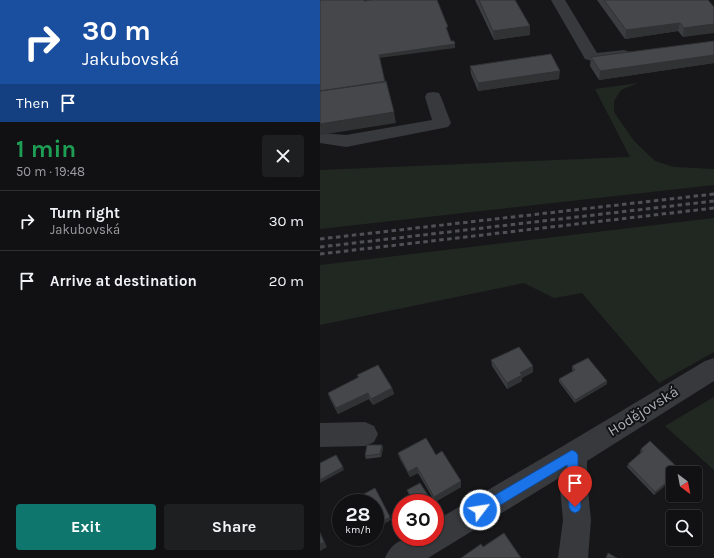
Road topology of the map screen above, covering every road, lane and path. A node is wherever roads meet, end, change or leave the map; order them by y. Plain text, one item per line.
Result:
1 (558, 0) edge
2 (637, 53) edge
3 (433, 97) dead end
4 (320, 138) edge
5 (714, 368) edge
6 (365, 434) dead end
7 (320, 435) edge
8 (572, 455) junction
9 (400, 558) edge
10 (573, 558) edge

1 - 2 street
3 - 4 street
5 - 8 street, Hodějovská
6 - 7 street
8 - 9 street, Hodějovská
8 - 10 street

